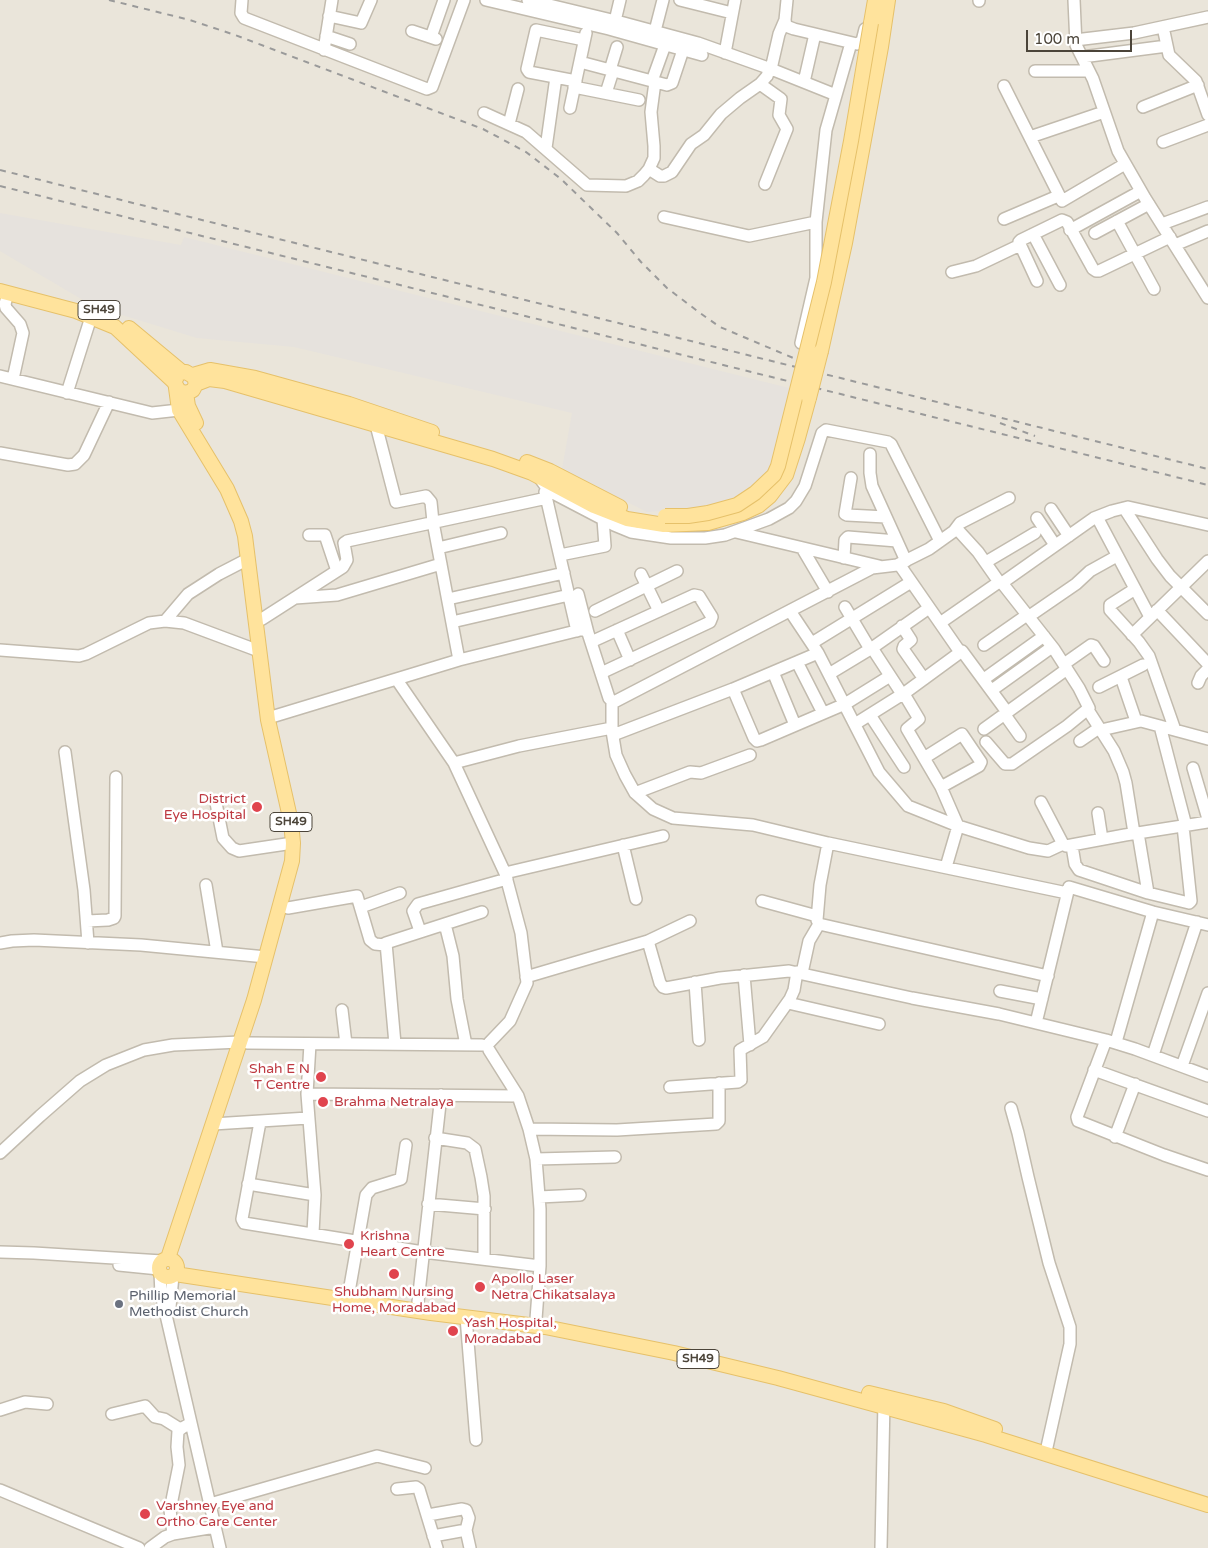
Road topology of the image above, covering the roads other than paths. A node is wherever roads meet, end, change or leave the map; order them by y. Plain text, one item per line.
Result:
1 (242, 0) edge
2 (332, 0) edge
3 (371, 0) edge
4 (444, 0) edge
5 (464, 0) edge
6 (486, 0) edge
7 (528, 0) edge
8 (620, 0) edge
9 (663, 0) edge
10 (680, 0) edge
11 (735, 0) edge
12 (787, 0) edge
13 (870, 0) edge
14 (875, 0) edge
15 (888, 0) edge
16 (1074, 0) edge
17 (732, 13) junction
18 (329, 16) junction
19 (1208, 17) edge
20 (785, 20) junction
21 (588, 24) junction
22 (618, 25) junction
23 (1163, 27) junction
24 (412, 31) dead end
25 (655, 31) junction
26 (815, 34) junction
27 (326, 36) junction
28 (431, 38) junction
29 (584, 40) junction
30 (1075, 40) junction
31 (447, 43) junction
32 (851, 43) junction
33 (350, 44) dead end
34 (666, 45) junction
35 (1167, 46) junction
36 (616, 47) dead end
37 (324, 50) junction
38 (683, 50) junction
39 (725, 53) junction
40 (702, 54) dead end
41 (1082, 57) junction
42 (580, 62) junction
43 (612, 71) junction
44 (1035, 71) dead end
45 (1089, 71) junction
46 (767, 74) junction
47 (556, 77) junction
48 (654, 82) junction
49 (804, 82) junction
50 (575, 84) junction
51 (1004, 86) dead end
52 (1202, 88) edge
53 (518, 89) dead end
54 (606, 93) junction
55 (836, 95) junction
56 (639, 100) dead end
57 (1142, 107) dead end
58 (570, 108) dead end
59 (1104, 112) junction
60 (484, 113) dead end
61 (1208, 115) edge
62 (509, 124) junction
63 (1208, 125) edge
64 (1030, 137) junction
65 (1163, 142) dead end
66 (546, 148) junction
67 (1125, 164) junction
68 (649, 169) junction
69 (765, 184) dead end
70 (1141, 191) junction
71 (1058, 196) junction
72 (1149, 204) junction
73 (1208, 207) edge
74 (664, 217) dead end
75 (1004, 219) dead end
76 (1117, 221) junction
77 (816, 222) junction
78 (1162, 224) junction
79 (1070, 230) junction
80 (1208, 232) edge
81 (1095, 233) dead end
82 (1033, 234) junction
83 (1173, 241) junction
84 (1020, 244) junction
85 (1134, 254) junction
86 (952, 272) dead end
87 (1037, 281) dead end
88 (1060, 285) dead end
89 (3, 288) edge
90 (1154, 289) dead end
91 (1208, 298) edge
92 (91, 317) junction
93 (801, 343) dead end
94 (0, 376) edge
95 (13, 379) junction
96 (184, 382) junction
97 (67, 393) junction
98 (109, 402) junction
99 (179, 410) junction
100 (376, 425) junction
101 (448, 442) junction
102 (0, 453) edge
103 (870, 454) dead end
104 (851, 478) dead end
105 (541, 480) junction
106 (547, 498) junction
107 (1009, 498) dead end
108 (1124, 508) junction
109 (1051, 509) dead end
110 (886, 517) junction
111 (1097, 517) junction
112 (1037, 518) dead end
113 (603, 519) junction
114 (664, 520) junction
115 (433, 522) junction
116 (1208, 526) edge
117 (954, 530) junction
118 (735, 531) junction
119 (501, 532) dead end
120 (1035, 533) dead end
121 (309, 535) dead end
122 (1069, 536) junction
123 (896, 540) junction
124 (940, 541) junction
125 (1055, 545) junction
126 (438, 548) junction
127 (802, 548) junction
128 (560, 555) junction
129 (1117, 556) junction
130 (845, 558) junction
131 (248, 560) junction
132 (1208, 561) edge
133 (986, 562) junction
134 (902, 563) junction
135 (441, 564) junction
136 (881, 566) junction
137 (677, 571) dead end
138 (334, 573) junction
139 (564, 573) junction
140 (641, 574) dead end
141 (854, 578) junction
142 (911, 582) junction
143 (1000, 582) junction
144 (646, 586) junction
145 (1180, 586) junction
146 (1135, 589) junction
147 (828, 592) junction
148 (573, 594) junction
149 (337, 595) junction
150 (295, 598) junction
151 (448, 599) junction
152 (844, 608) dead end
153 (929, 608) junction
154 (595, 611) dead end
155 (659, 611) junction
156 (790, 611) junction
157 (1153, 613) junction
158 (1208, 614) edge
159 (1028, 616) junction
160 (262, 619) junction
161 (852, 619) junction
162 (165, 621) junction
163 (452, 622) junction
164 (940, 623) junction
165 (902, 626) junction
166 (617, 630) junction
167 (585, 635) junction
168 (1132, 635) junction
169 (1044, 636) junction
170 (984, 645) dead end
171 (1052, 647) junction
172 (815, 648) junction
173 (871, 648) junction
174 (0, 650) edge
175 (259, 650) junction
176 (960, 652) junction
177 (459, 660) junction
178 (630, 660) junction
179 (1104, 661) dead end
180 (797, 662) junction
181 (1208, 664) edge
182 (1143, 665) dead end
183 (1066, 667) junction
184 (1208, 669) edge
185 (774, 672) junction
186 (601, 673) junction
187 (829, 674) junction
188 (890, 676) junction
189 (1121, 677) junction
190 (984, 678) junction
191 (924, 679) junction
192 (397, 680) junction
193 (1198, 684) dead end
194 (1099, 687) dead end
195 (733, 689) junction
196 (992, 690) junction
197 (903, 694) junction
198 (612, 701) junction
199 (846, 704) junction
200 (1088, 710) junction
201 (822, 713) junction
202 (1006, 714) junction
203 (870, 715) junction
204 (272, 718) junction
205 (1136, 721) junction
206 (855, 724) junction
207 (795, 725) junction
208 (1160, 726) junction
209 (984, 729) dead end
210 (1100, 729) junction
211 (1174, 730) junction
212 (613, 732) junction
213 (1020, 736) dead end
214 (1208, 739) edge
215 (1080, 741) dead end
216 (986, 742) dead end
217 (65, 752) dead end
218 (750, 755) dead end
219 (924, 758) junction
220 (454, 763) junction
221 (904, 767) dead end
222 (1193, 768) dead end
223 (116, 777) dead end
224 (941, 787) junction
225 (635, 793) junction
226 (1041, 802) dead end
227 (216, 803) dead end
228 (1098, 813) dead end
229 (1208, 820) edge
230 (958, 826) junction
231 (1185, 826) junction
232 (1136, 833) junction
233 (663, 836) dead end
234 (1102, 839) junction
235 (293, 843) junction
236 (828, 843) junction
237 (623, 845) junction
238 (1068, 845) junction
239 (946, 867) junction
240 (506, 876) junction
241 (206, 886) dead end
242 (400, 893) dead end
243 (1067, 893) junction
244 (1148, 893) junction
245 (636, 899) dead end
246 (762, 901) dead end
247 (361, 907) junction
248 (288, 908) junction
249 (482, 912) dead end
250 (1153, 912) junction
251 (690, 920) dead end
252 (818, 920) junction
253 (86, 922) junction
254 (1202, 923) edge
255 (445, 924) junction
256 (420, 931) junction
257 (648, 941) junction
258 (0, 943) edge
259 (88, 943) junction
260 (385, 945) junction
261 (217, 952) junction
262 (266, 957) junction
263 (800, 973) junction
264 (744, 975) junction
265 (1048, 976) junction
266 (526, 977) junction
267 (695, 982) junction
268 (1000, 991) dead end
269 (1208, 992) edge
270 (1042, 999) junction
271 (788, 1003) junction
272 (342, 1010) dead end
273 (1036, 1023) junction
274 (879, 1024) dead end
275 (699, 1040) dead end
276 (1111, 1041) junction
277 (243, 1043) junction
278 (310, 1044) junction
279 (346, 1044) junction
280 (395, 1044) junction
281 (750, 1044) junction
282 (466, 1045) junction
283 (487, 1046) junction
284 (1153, 1055) junction
285 (1182, 1066) junction
286 (1094, 1070) junction
287 (1208, 1076) edge
288 (719, 1083) junction
289 (1135, 1084) junction
290 (670, 1087) dead end
291 (307, 1094) junction
292 (441, 1095) junction
293 (518, 1096) junction
294 (1011, 1108) dead end
295 (1208, 1111) edge
296 (308, 1118) junction
297 (260, 1122) junction
298 (216, 1124) junction
299 (529, 1129) junction
300 (1115, 1136) junction
301 (435, 1138) junction
302 (406, 1145) dead end
303 (0, 1153) edge
304 (615, 1157) dead end
305 (536, 1159) junction
306 (1208, 1170) edge
307 (248, 1184) junction
308 (315, 1195) junction
309 (580, 1195) dead end
310 (539, 1197) junction
311 (428, 1204) junction
312 (485, 1209) junction
313 (313, 1233) junction
314 (357, 1241) junction
315 (0, 1252) edge
316 (423, 1252) junction
317 (0, 1258) edge
318 (484, 1260) junction
319 (540, 1266) junction
320 (169, 1268) junction
321 (349, 1292) junction
322 (418, 1302) junction
323 (466, 1317) junction
324 (536, 1319) junction
325 (884, 1402) junction
326 (47, 1404) dead end
327 (0, 1410) edge
328 (112, 1414) dead end
329 (191, 1424) junction
330 (180, 1429) junction
331 (476, 1440) dead end
332 (1047, 1447) junction
333 (425, 1468) dead end
334 (0, 1490) edge
335 (397, 1490) dead end
336 (1208, 1496) edge
337 (210, 1504) junction
338 (1208, 1505) edge
339 (428, 1515) junction
340 (215, 1527) junction
341 (466, 1530) junction
342 (173, 1534) junction
343 (433, 1536) junction
344 (124, 1542) junction
345 (112, 1548) edge
346 (139, 1548) edge
347 (150, 1548) edge
348 (220, 1548) edge
349 (437, 1548) edge
350 (470, 1548) edge
351 (882, 1548) edge

1 - 37 street
2 - 18 street
3 - 18 street
4 - 28 street
5 - 31 street
6 - 21 street
7 - 22 street
8 - 22 street
9 - 25 street
10 - 17 street
11 - 17 street
12 - 20 street
13 - 32 street
14 - 114 main road, bridge
15 - 114 main road, bridge
16 - 30 street
17 - 39 street
18 - 27 street
19 - 23 street
20 - 26 street
20 - 46 street
21 - 22 street
21 - 29 street
22 - 25 street
22 - 34 street
23 - 30 street
23 - 35 street
24 - 28 street
25 - 39 street
26 - 32 street
26 - 49 street
27 - 33 street
27 - 37 street
28 - 31 street
29 - 42 street
29 - 47 street
30 - 41 street
31 - 37 street
32 - 55 street
34 - 38 street
34 - 48 street
35 - 41 street
35 - 52 street
36 - 43 street
38 - 40 street
38 - 48 street
39 - 46 street
41 - 45 street
42 - 43 street
42 - 50 street
43 - 48 street
43 - 54 street
44 - 45 street
45 - 59 street
46 - 49 street
46 - 68 street
46 - 69 street
47 - 50 street
47 - 66 street
48 - 68 street
49 - 55 street
50 - 54 street
50 - 58 street
51 - 64 street
52 - 57 street
52 - 61 street
53 - 62 street
54 - 56 street
55 - 77 street
59 - 64 street
59 - 67 street
60 - 62 street
62 - 66 street
63 - 65 street
64 - 71 street
66 - 68 street
67 - 70 street
67 - 71 street
70 - 72 street
70 - 79 street
71 - 75 street
72 - 76 street
72 - 78 street
73 - 78 street
74 - 77 street
76 - 81 street
76 - 85 street
77 - 93 street
78 - 83 street
79 - 82 street
79 - 85 street
80 - 83 street
82 - 84 street
82 - 88 street
83 - 85 street
83 - 91 street
84 - 86 street
84 - 87 street
85 - 90 street
89 - 92 main road, SH49
89 - 95 street
89 - 96 main road, SH49
92 - 96 main road, SH49
92 - 97 street
94 - 95 street
95 - 97 street
96 - 99 main road, SH49
96 - 100 main road
96 - 101 main road
96 - 160 main road, SH49
97 - 98 street
98 - 99 street
98 - 102 street
99 - 131 main road, SH49
100 - 101 main road
100 - 115 street
101 - 105 main road
101 - 114 main road
103 - 110 street
104 - 110 street
105 - 106 street
105 - 113 street
105 - 114 main road
106 - 115 street
106 - 128 street
107 - 117 street
108 - 111 street
108 - 116 street
108 - 145 street
109 - 122 street
110 - 123 street
111 - 122 street
111 - 129 street
112 - 125 street
113 - 118 street
113 - 128 street
115 - 126 street
115 - 138 street
117 - 124 street
117 - 133 street
118 - 124 street
118 - 127 street
119 - 126 street
120 - 133 street
121 - 138 street
122 - 125 street
123 - 130 street
123 - 134 street
124 - 134 street
125 - 143 street
126 - 135 street
127 - 130 street
127 - 147 street
128 - 139 street
129 - 146 street
129 - 159 street
130 - 136 street
130 - 141 street
131 - 162 street
131 - 175 main road, SH49
132 - 145 street
133 - 143 street
134 - 136 street
134 - 142 street
135 - 149 street
135 - 151 street
136 - 141 street
137 - 144 street
138 - 149 street
138 - 150 street
139 - 148 street
139 - 151 street
140 - 144 street
141 - 147 street
142 - 153 street
142 - 161 street
143 - 159 street
143 - 164 street
144 - 154 street
144 - 155 street
145 - 157 street
145 - 158 street
146 - 157 street
146 - 168 street
147 - 156 street
148 - 163 street
148 - 167 street
149 - 150 street
150 - 160 street
151 - 163 street
152 - 161 street
153 - 164 street
153 - 165 street
155 - 166 street
155 - 178 street
156 - 172 street
156 - 198 street
157 - 168 street
157 - 181 street
159 - 169 street
159 - 170 street
160 - 204 main road, SH49
161 - 172 street
161 - 173 street
162 - 174 street
162 - 175 street
163 - 177 street
164 - 176 street
165 - 173 street
165 - 191 street
166 - 167 street
166 - 178 street
167 - 177 street
167 - 186 street
168 - 211 street
169 - 171 street
169 - 190 street
171 - 183 street
171 - 196 street
172 - 180 street
172 - 187 street
173 - 187 street
173 - 188 street
175 - 204 main road, SH49
176 - 190 street
176 - 191 street
177 - 192 street
178 - 186 street
179 - 183 street
180 - 185 street
180 - 201 street
182 - 189 street
183 - 200 street
183 - 202 street
184 - 193 street
185 - 195 street
185 - 207 street
186 - 198 street
187 - 199 street
188 - 197 street
188 - 199 street
189 - 194 street
189 - 205 street
190 - 196 street
191 - 197 street
192 - 204 street
192 - 220 street
195 - 207 street
195 - 212 street
196 - 202 street
197 - 203 street
197 - 219 street
198 - 212 street
199 - 201 street
199 - 206 street
200 - 210 street
200 - 216 street
201 - 207 street
202 - 209 street
202 - 213 street
203 - 206 street
203 - 221 street
204 - 235 main road, SH49
204 - 248 main road, SH49
205 - 208 street
205 - 210 street
206 - 230 street
208 - 211 street
208 - 231 street
210 - 215 street
210 - 232 street
211 - 214 street
212 - 220 street
212 - 225 street
217 - 253 street
218 - 225 street
219 - 224 street
219 - 224 street
220 - 240 street
222 - 229 street
223 - 253 street
224 - 230 street
225 - 236 street
226 - 238 street
227 - 235 street
228 - 234 street
229 - 231 street
230 - 238 street
230 - 239 street
231 - 232 street
231 - 244 street
232 - 234 street
232 - 244 street
233 - 237 street
234 - 238 street
235 - 262 main road, SH49
236 - 239 street
236 - 252 street
237 - 240 street
237 - 245 street
238 - 244 street
239 - 243 street
240 - 256 street
240 - 266 street
241 - 261 street
242 - 247 street
243 - 250 street
243 - 265 street
246 - 252 street
247 - 248 street
247 - 260 street
248 - 277 main road, SH49
249 - 255 street
250 - 254 street
250 - 276 street
251 - 257 street
252 - 263 street
252 - 265 street
253 - 259 street
254 - 284 street
255 - 256 street
255 - 282 street
256 - 260 street
257 - 266 street
257 - 267 street
258 - 259 street
259 - 261 street
260 - 280 street
261 - 262 street
262 - 277 main road, SH49
263 - 264 street
263 - 271 street
263 - 273 street
264 - 267 street
264 - 281 street
265 - 270 street
266 - 283 street
267 - 275 street
268 - 270 street
269 - 285 street
270 - 273 street
271 - 274 street
271 - 281 street
272 - 279 street
273 - 276 street
276 - 284 street
276 - 286 street
277 - 278 street
277 - 298 main road, SH49
277 - 303 street
278 - 279 street
278 - 291 street
279 - 280 street
280 - 282 street
281 - 288 street
282 - 283 street
283 - 293 street
284 - 285 street
285 - 287 street
286 - 289 street
286 - 300 street
288 - 290 street
288 - 299 street
289 - 295 street
289 - 300 street
291 - 292 street
291 - 296 street
292 - 293 street
292 - 301 street
293 - 299 street
294 - 332 street
296 - 297 street
296 - 308 street
297 - 298 street
297 - 307 street
298 - 320 main road, SH49
299 - 305 street
300 - 306 street
301 - 311 street
301 - 312 street
302 - 314 street
304 - 305 street
305 - 310 street
307 - 308 street
307 - 313 street
308 - 313 street
309 - 310 street
310 - 319 street
311 - 312 street
311 - 316 street
312 - 318 street
313 - 314 street
314 - 316 street
314 - 321 street
315 - 320 street
316 - 318 street
316 - 322 street
317 - 320 street
318 - 319 street
319 - 324 street
320 - 321 main road, SH49
320 - 323 main road, SH49
320 - 329 street
321 - 322 main road, SH49
322 - 324 main road, SH49
323 - 325 main road, SH49
323 - 331 street
324 - 325 main road, SH49
325 - 332 main road, SH49
325 - 338 main road, SH49
325 - 351 street
326 - 327 street
328 - 330 street
329 - 330 street
329 - 337 street
330 - 342 street
332 - 336 main road, SH49
333 - 337 street
334 - 344 street
335 - 339 street
337 - 340 street
339 - 341 street
339 - 343 street
340 - 342 street
340 - 348 street
341 - 343 street
341 - 350 street
342 - 347 street
343 - 349 street
344 - 345 street
344 - 346 street

